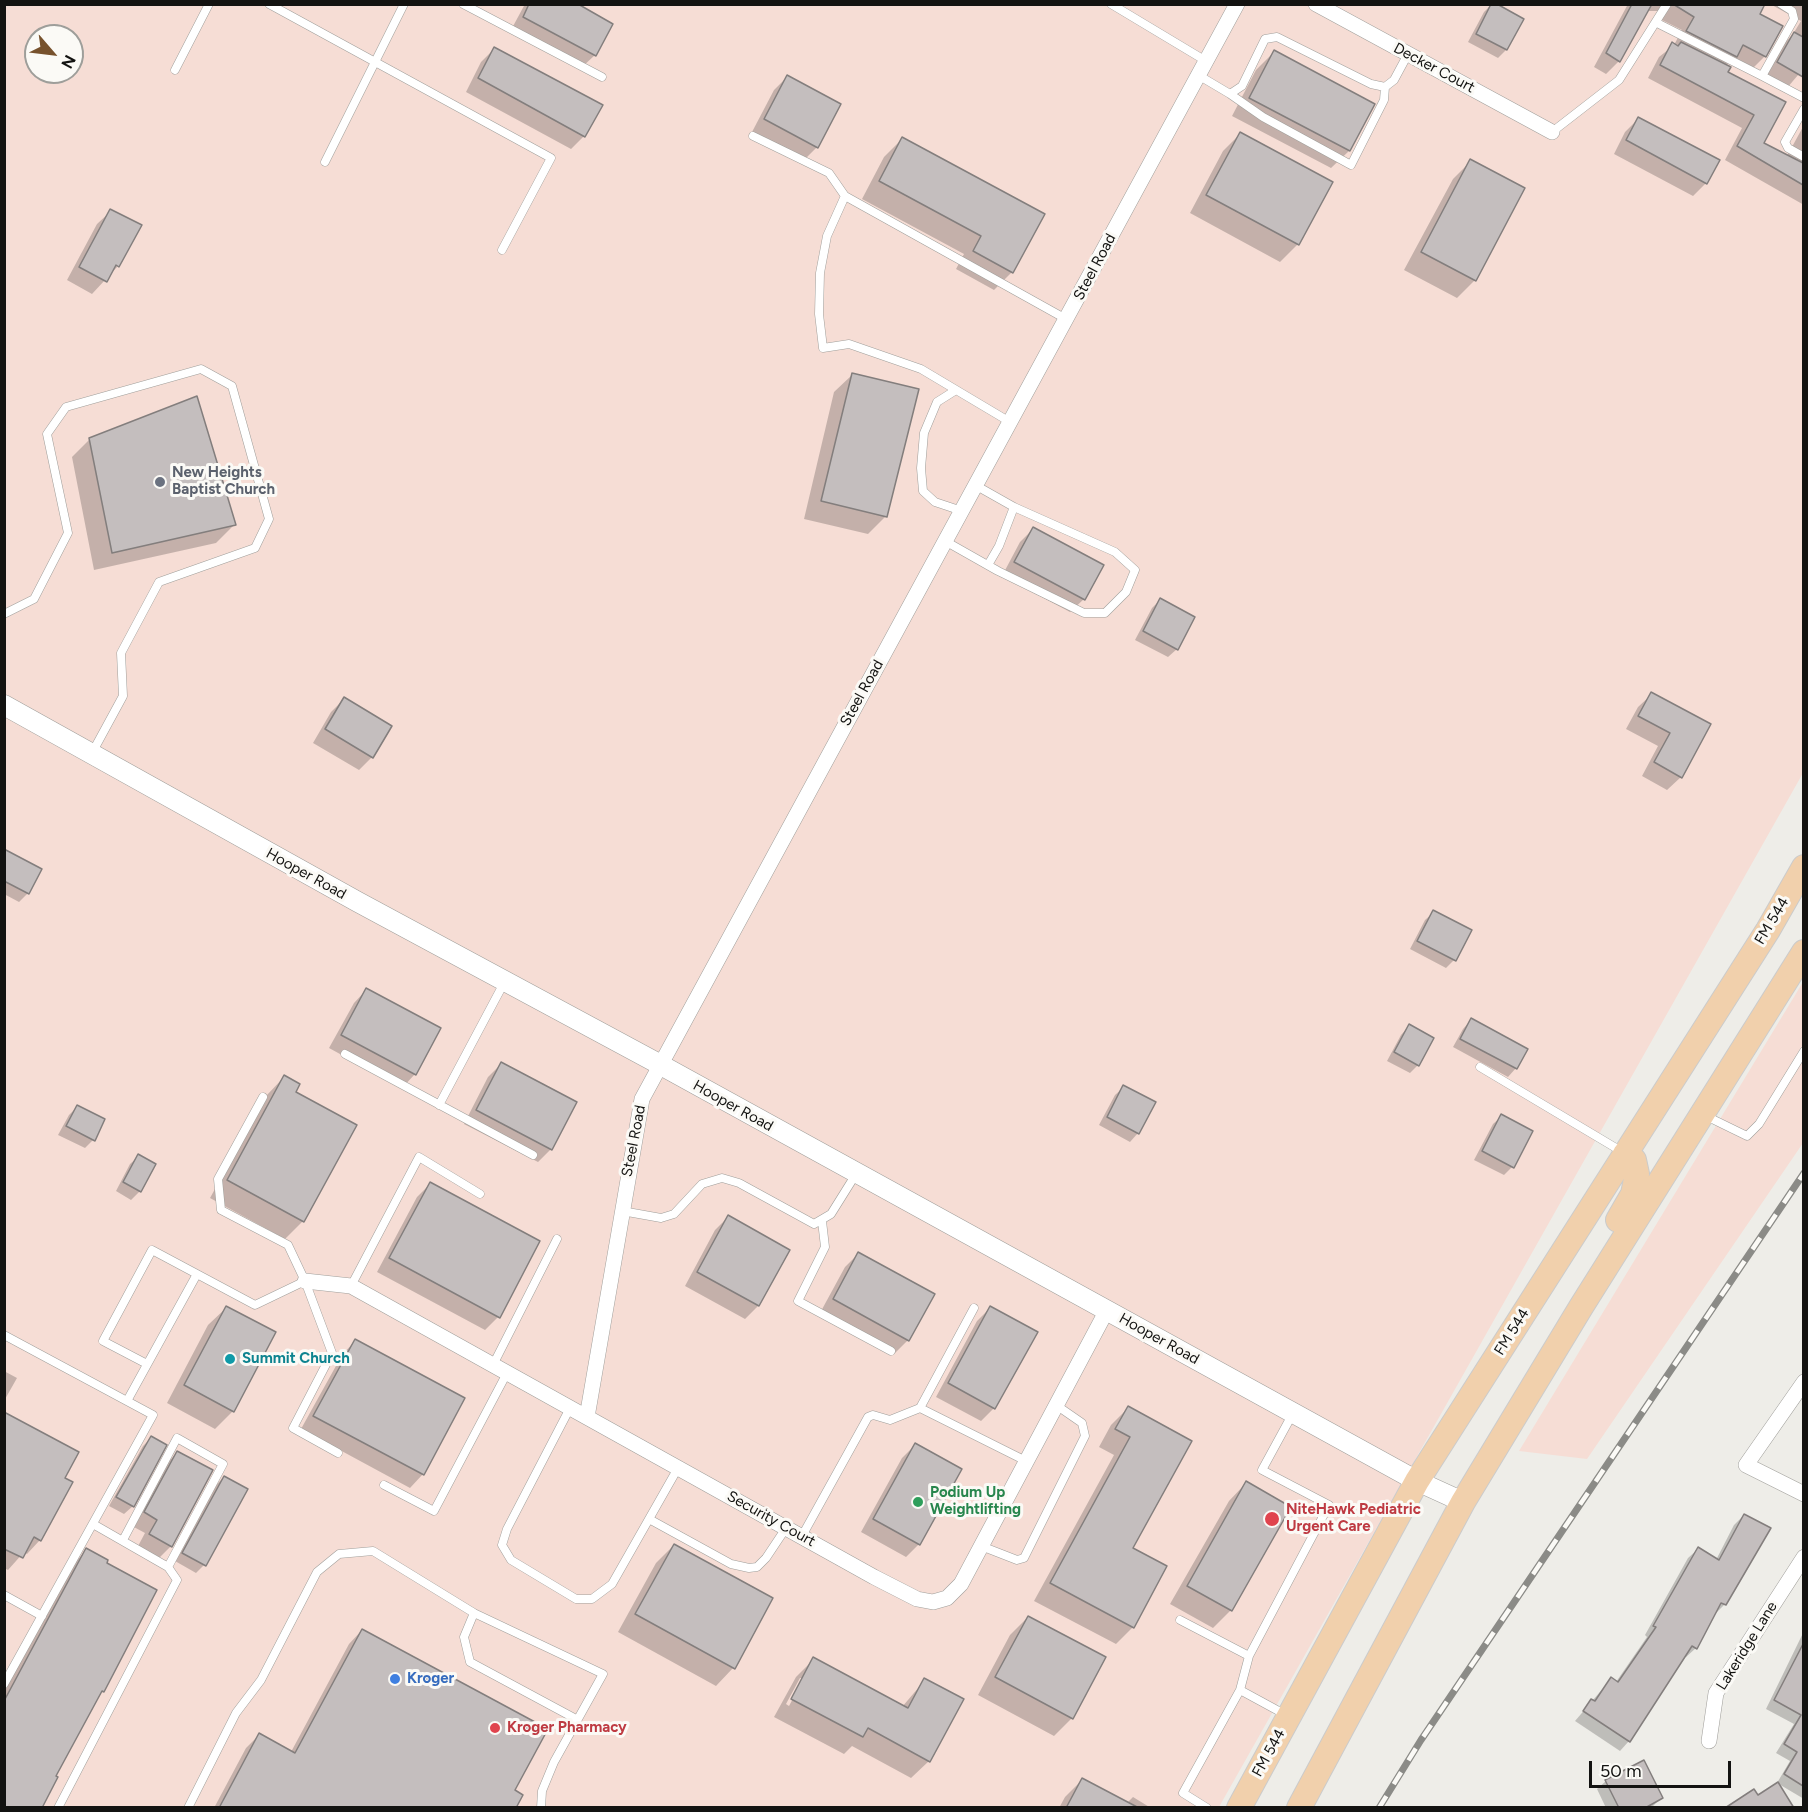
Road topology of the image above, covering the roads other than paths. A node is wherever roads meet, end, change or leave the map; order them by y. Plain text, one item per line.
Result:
1 (209, 4) edge
2 (268, 4) edge
3 (404, 4) edge
4 (463, 4) edge
5 (1111, 4) edge
6 (1237, 4) edge
7 (1316, 4) edge
8 (1666, 4) edge
9 (1781, 4) edge
10 (1657, 22) junction
11 (1408, 54) junction
12 (376, 61) junction
13 (1206, 61) junction
14 (175, 70) dead end
15 (1198, 75) junction
16 (1762, 76) junction
17 (602, 77) dead end
18 (1385, 87) junction
19 (1230, 94) junction
20 (1803, 98) edge
21 (1803, 109) edge
22 (1552, 132) joint
23 (753, 136) dead end
24 (1803, 157) edge
25 (325, 162) dead end
26 (845, 196) junction
27 (502, 250) dead end
28 (1066, 319) junction
29 (956, 390) junction
30 (1010, 422) junction
31 (975, 486) junction
32 (1014, 507) junction
33 (962, 511) junction
34 (945, 541) junction
35 (988, 565) junction
36 (4, 614) edge
37 (4, 705) edge
38 (91, 754) junction
39 (1803, 867) edge
40 (1803, 952) edge
41 (505, 981) junction
42 (1803, 1051) edge
43 (345, 1054) dead end
44 (659, 1064) junction
45 (1480, 1066) dead end
46 (263, 1097) dead end
47 (439, 1105) junction
48 (1701, 1114) junction
49 (1625, 1154) junction
50 (533, 1155) dead end
51 (856, 1173) junction
52 (480, 1194) dead end
53 (621, 1211) junction
54 (822, 1221) junction
55 (557, 1239) dead end
56 (196, 1274) junction
57 (305, 1281) junction
58 (351, 1286) junction
59 (1581, 1307) junction
60 (974, 1308) dead end
61 (1107, 1311) junction
62 (4, 1335) edge
63 (891, 1351) dead end
64 (147, 1364) junction
65 (500, 1369) junction
66 (1803, 1382) edge
67 (127, 1401) junction
68 (1056, 1405) junction
69 (570, 1408) junction
70 (920, 1408) junction
71 (1293, 1413) junction
72 (587, 1418) junction
73 (338, 1453) dead end
74 (1026, 1461) junction
75 (678, 1468) junction
76 (1417, 1481) junction
77 (384, 1485) dead end
78 (1803, 1494) edge
79 (1463, 1502) junction
80 (649, 1519) junction
81 (93, 1524) junction
82 (786, 1528) junction
83 (802, 1536) junction
84 (123, 1540) junction
85 (981, 1546) junction
86 (1803, 1557) edge
87 (168, 1567) junction
88 (4, 1595) edge
89 (474, 1613) junction
90 (42, 1616) junction
91 (1180, 1620) dead end
92 (1249, 1656) junction
93 (4, 1684) edge
94 (1240, 1690) junction
95 (1289, 1717) junction
96 (576, 1719) junction
97 (1708, 1741) dead end
98 (57, 1808) edge
99 (188, 1808) edge
100 (541, 1808) edge
101 (1207, 1808) edge
102 (1239, 1808) edge
103 (1299, 1808) edge

1 - 14 lane
2 - 12 lane
3 - 12 lane
4 - 17 lane
5 - 13 lane
6 - 13 street, Steel Road
7 - 11 street, Decker Court
8 - 10 lane
9 - 16 lane
10 - 16 lane
10 - 22 lane
11 - 18 lane
11 - 22 street, Decker Court
12 - 25 lane
12 - 27 lane
13 - 15 street, Steel Road
15 - 19 lane
15 - 28 street, Steel Road
16 - 20 lane
18 - 19 lane
18 - 19 lane
21 - 24 lane
23 - 26 lane
26 - 28 lane
26 - 29 lane
28 - 30 street, Steel Road
29 - 30 lane
29 - 33 lane
30 - 31 street, Steel Road
31 - 32 lane
31 - 33 street, Steel Road
32 - 35 lane
32 - 35 lane
33 - 34 street, Steel Road
34 - 35 lane
34 - 44 street, Steel Road
36 - 38 lane
37 - 38 street, Hooper Road
38 - 41 street, Hooper Road
39 - 49 main road, FM 544 / FM 544
40 - 48 main road
41 - 44 street, Hooper Road
41 - 47 lane
42 - 48 lane
43 - 47 lane
44 - 51 street, Hooper Road
44 - 53 street, Steel Road
45 - 49 lane
46 - 57 lane
47 - 50 lane
48 - 59 main road
49 - 59 main road
49 - 76 main road, FM 544 / FM 544
51 - 54 lane
51 - 61 street, Hooper Road
52 - 58 lane
53 - 54 lane
53 - 72 street, Steel Road
54 - 63 lane
55 - 65 lane
56 - 57 lane
56 - 64 lane
56 - 64 lane
57 - 58 street, Security Court
57 - 73 lane
58 - 65 street, Security Court
59 - 79 main road
60 - 70 lane
61 - 68 street, Security Court
61 - 71 street, Hooper Road
62 - 67 lane
64 - 67 lane
65 - 69 street, Security Court
65 - 77 lane
66 - 78 street
67 - 81 lane
68 - 74 street, Security Court
68 - 85 lane
69 - 72 street, Security Court
69 - 80 lane
70 - 74 lane
70 - 83 lane
71 - 76 street, Hooper Road
71 - 92 lane
72 - 75 street, Security Court
74 - 85 street, Security Court
75 - 80 lane
75 - 82 street, Security Court
76 - 79 street, Hooper Road
76 - 95 main road, FM 544 / FM 544
79 - 103 main road
80 - 82 lane
81 - 84 lane
81 - 90 lane
82 - 83 street, Security Court
83 - 85 street, Security Court
84 - 87 lane
84 - 87 lane
86 - 97 street, Lakeridge Lane
87 - 98 lane
88 - 90 lane
89 - 96 lane
89 - 96 lane
89 - 99 lane
90 - 93 lane
91 - 92 lane
92 - 94 lane
94 - 95 lane
94 - 101 lane
95 - 102 main road, FM 544 / FM 544
96 - 100 lane

